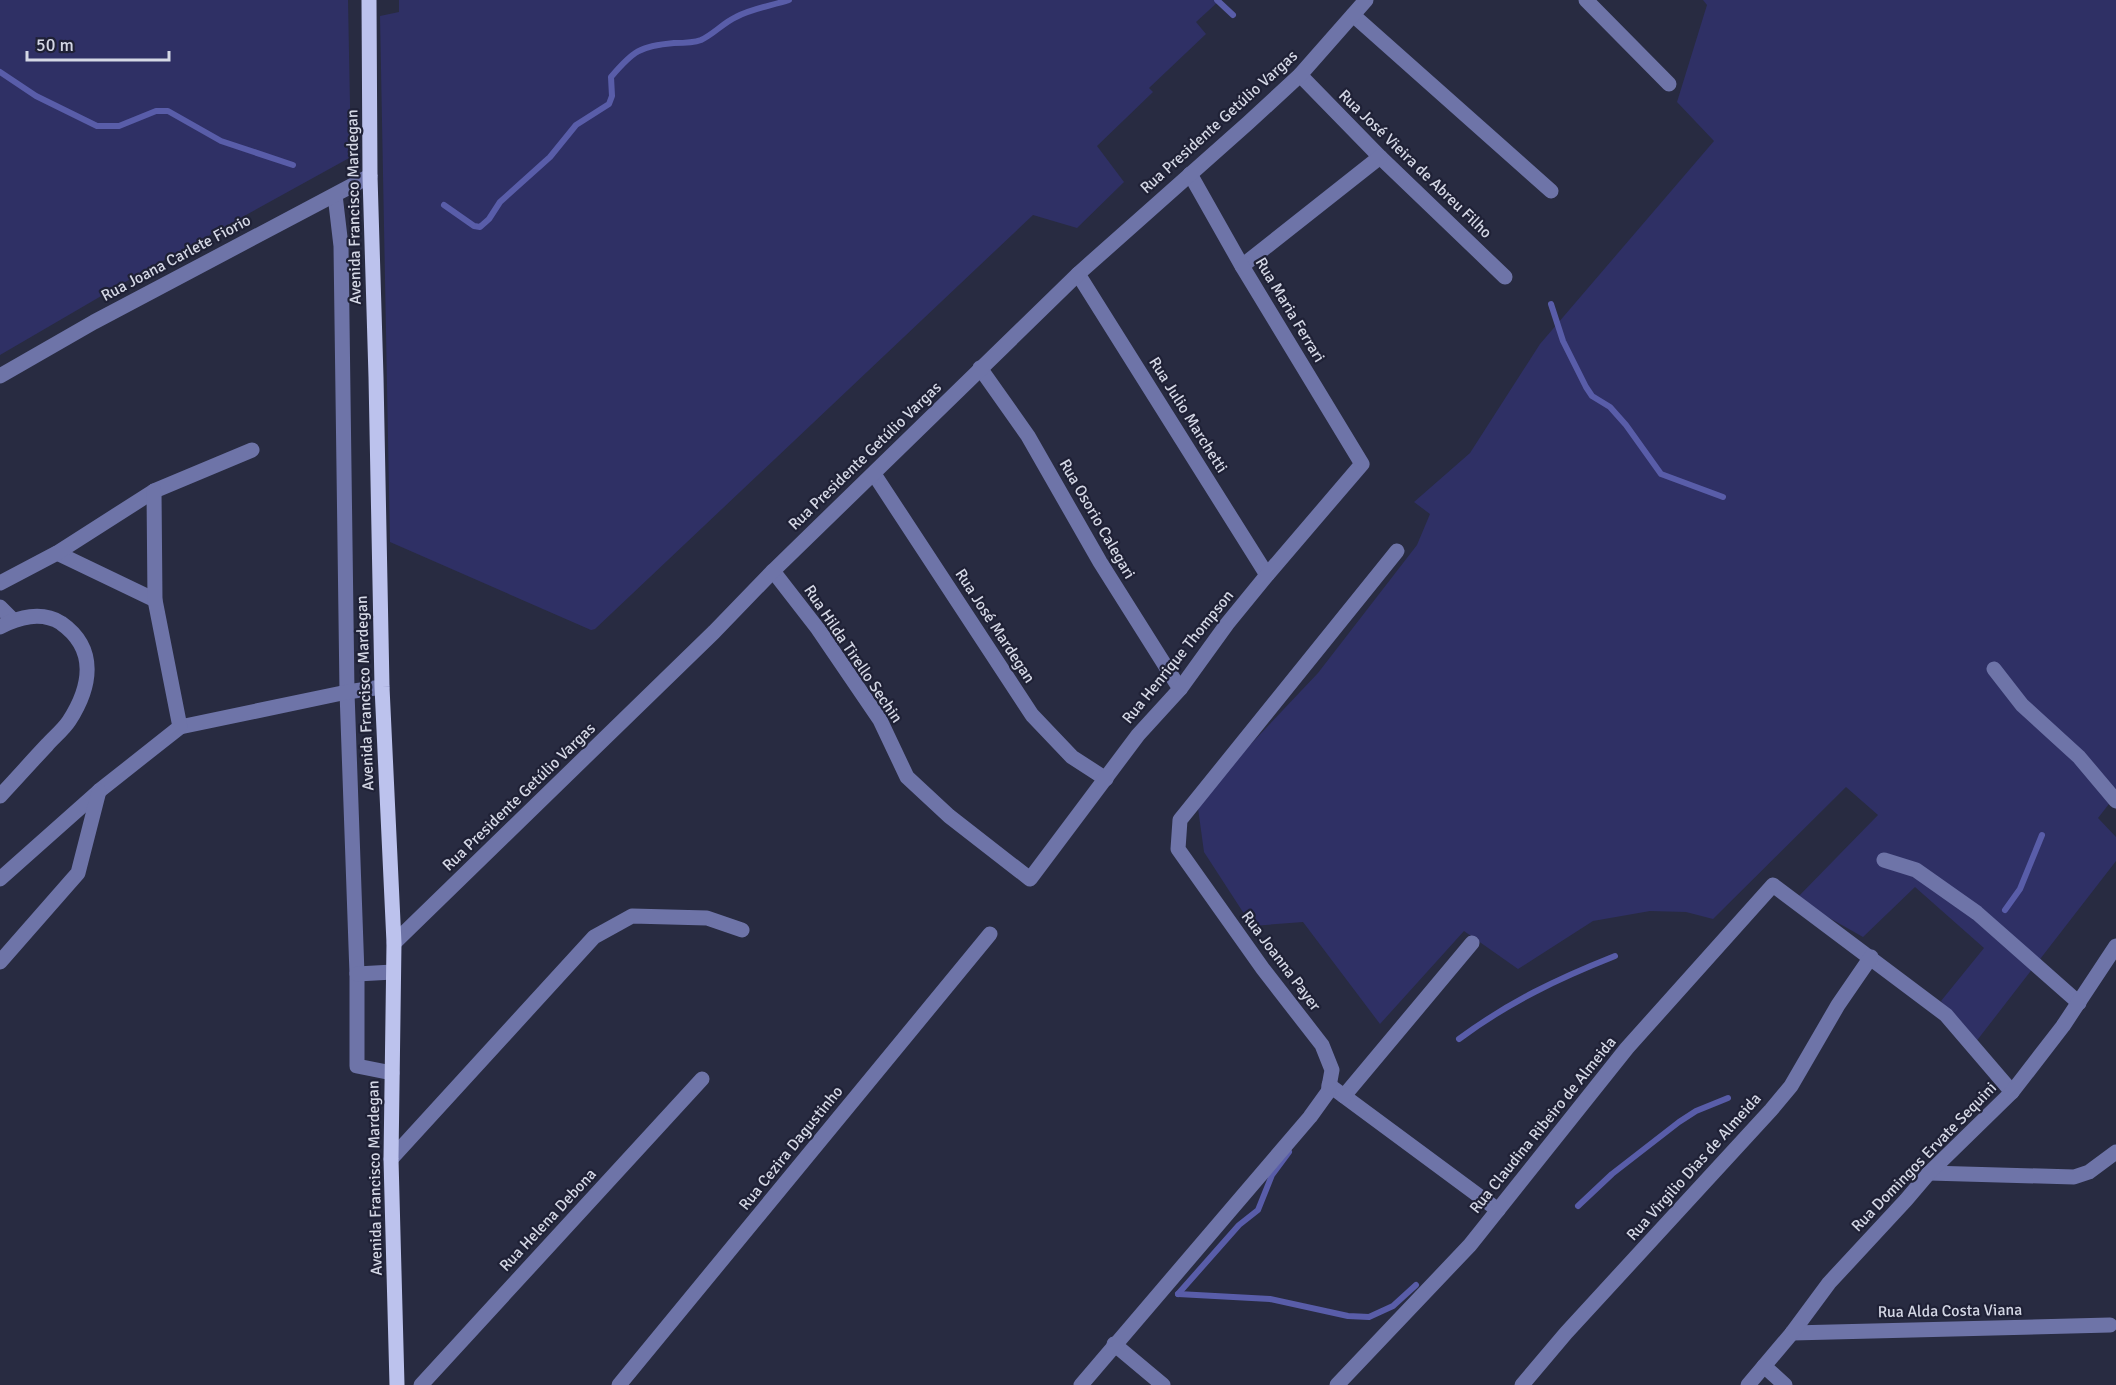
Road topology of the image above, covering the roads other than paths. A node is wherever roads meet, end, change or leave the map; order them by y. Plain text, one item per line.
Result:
1 (369, 0) edge
2 (1366, 0) edge
3 (1586, 0) edge
4 (1353, 15) junction
5 (1300, 75) junction
6 (1669, 84) dead end
7 (1380, 157) junction
8 (1190, 174) junction
9 (370, 176) junction
10 (1551, 190) dead end
11 (334, 195) junction
12 (1242, 266) junction
13 (1078, 274) junction
14 (1505, 277) dead end
15 (980, 368) junction
16 (0, 376) edge
17 (252, 450) dead end
18 (1362, 464) joint
19 (874, 474) junction
20 (154, 491) junction
21 (1397, 551) dead end
22 (57, 553) junction
23 (773, 571) junction
24 (1267, 575) junction
25 (0, 583) edge
26 (155, 600) junction
27 (0, 607) edge
28 (6, 624) edge
29 (1994, 669) dead end
30 (382, 687) junction
31 (1180, 689) junction
32 (347, 692) junction
33 (180, 727) junction
34 (1106, 779) junction
35 (99, 791) junction
36 (0, 796) edge
37 (2116, 801) edge
38 (1884, 860) dead end
39 (0, 879) edge
40 (1030, 879) joint
41 (742, 930) dead end
42 (990, 934) dead end
43 (1472, 943) dead end
44 (394, 944) junction
45 (2116, 946) edge
46 (1871, 957) junction
47 (0, 962) edge
48 (393, 972) junction
49 (357, 974) junction
50 (2079, 1003) junction
51 (392, 1073) junction
52 (702, 1079) dead end
53 (1329, 1085) junction
54 (2012, 1092) junction
55 (1344, 1096) junction
56 (2116, 1152) edge
57 (392, 1159) junction
58 (1929, 1173) junction
59 (1498, 1210) junction
60 (2110, 1324) dead end
61 (1792, 1333) junction
62 (1114, 1344) junction
63 (1764, 1366) junction
64 (397, 1385) edge
65 (421, 1385) edge
66 (619, 1385) edge
67 (1081, 1385) edge
68 (1163, 1385) edge
69 (1337, 1385) edge
70 (1522, 1385) edge
71 (1748, 1385) edge
72 (1785, 1385) edge

1 - 9 main road, Avenida Francisco Mardegan
2 - 4 street, Rua Presidente Getúlio Vargas
3 - 6 street
4 - 5 street, Rua Presidente Getúlio Vargas
4 - 10 street
5 - 7 street, Rua José Vieira de Abreu Filho
5 - 8 street, Rua Presidente Getúlio Vargas
7 - 12 street
7 - 14 street, Rua José Vieira de Abreu Filho
8 - 12 street, Rua Maria Ferrari
8 - 13 street, Rua Presidente Getúlio Vargas
9 - 11 street, Rua Joana Carlete Fiorio
9 - 30 main road, Avenida Francisco Mardegan
11 - 16 street, Rua Joana Carlete Fiorio
11 - 32 street
12 - 18 street, Rua Maria Ferrari
13 - 15 street, Rua Presidente Getúlio Vargas
13 - 24 street, Rua Julio Marchetti
15 - 19 street, Rua Presidente Getúlio Vargas
15 - 31 street, Rua Osorio Calegari
17 - 20 street
18 - 24 street, Rua Henrique Thompson
19 - 23 street, Rua Presidente Getúlio Vargas
19 - 34 street, Rua José Mardegan
20 - 22 street
20 - 26 street
21 - 53 street, Rua Joanna Payer
22 - 25 street
22 - 26 street
23 - 40 street, Rua Hilda Tirello Sechin
23 - 44 street, Rua Presidente Getúlio Vargas
24 - 31 street, Rua Henrique Thompson
26 - 33 street
27 - 28 street
28 - 36 street
29 - 37 street
30 - 32 street
30 - 44 main road, Avenida Francisco Mardegan
31 - 34 street, Rua Henrique Thompson
32 - 33 street
32 - 49 street
33 - 35 street
34 - 40 street, Rua Henrique Thompson
35 - 39 street
35 - 47 street
38 - 50 street
41 - 57 street
42 - 66 street, Rua Cezira Dagustinho
43 - 55 street
44 - 48 main road, Avenida Francisco Mardegan
45 - 50 street, Rua Domingos Ervate Sequini
46 - 54 street
46 - 59 street, Rua Claudina Ribeiro de Almeida
46 - 70 street, Rua Virgilio Dias de Almeida
48 - 49 street
48 - 51 main road, Avenida Francisco Mardegan
49 - 51 street
50 - 54 street, Rua Domingos Ervate Sequini
51 - 57 main road, Avenida Francisco Mardegan
52 - 65 street, Rua Helena Debona
53 - 55 street
53 - 62 street
54 - 58 street, Rua Domingos Ervate Sequini
55 - 59 street
56 - 58 street
57 - 64 main road, Avenida Francisco Mardegan
58 - 61 street, Rua Domingos Ervate Sequini
59 - 69 street, Rua Claudina Ribeiro de Almeida
60 - 61 street, Rua Alda Costa Viana
61 - 63 street, Rua Domingos Ervate Sequini
62 - 67 street
62 - 68 street
63 - 71 street, Rua Domingos Ervate Sequini
63 - 72 street

